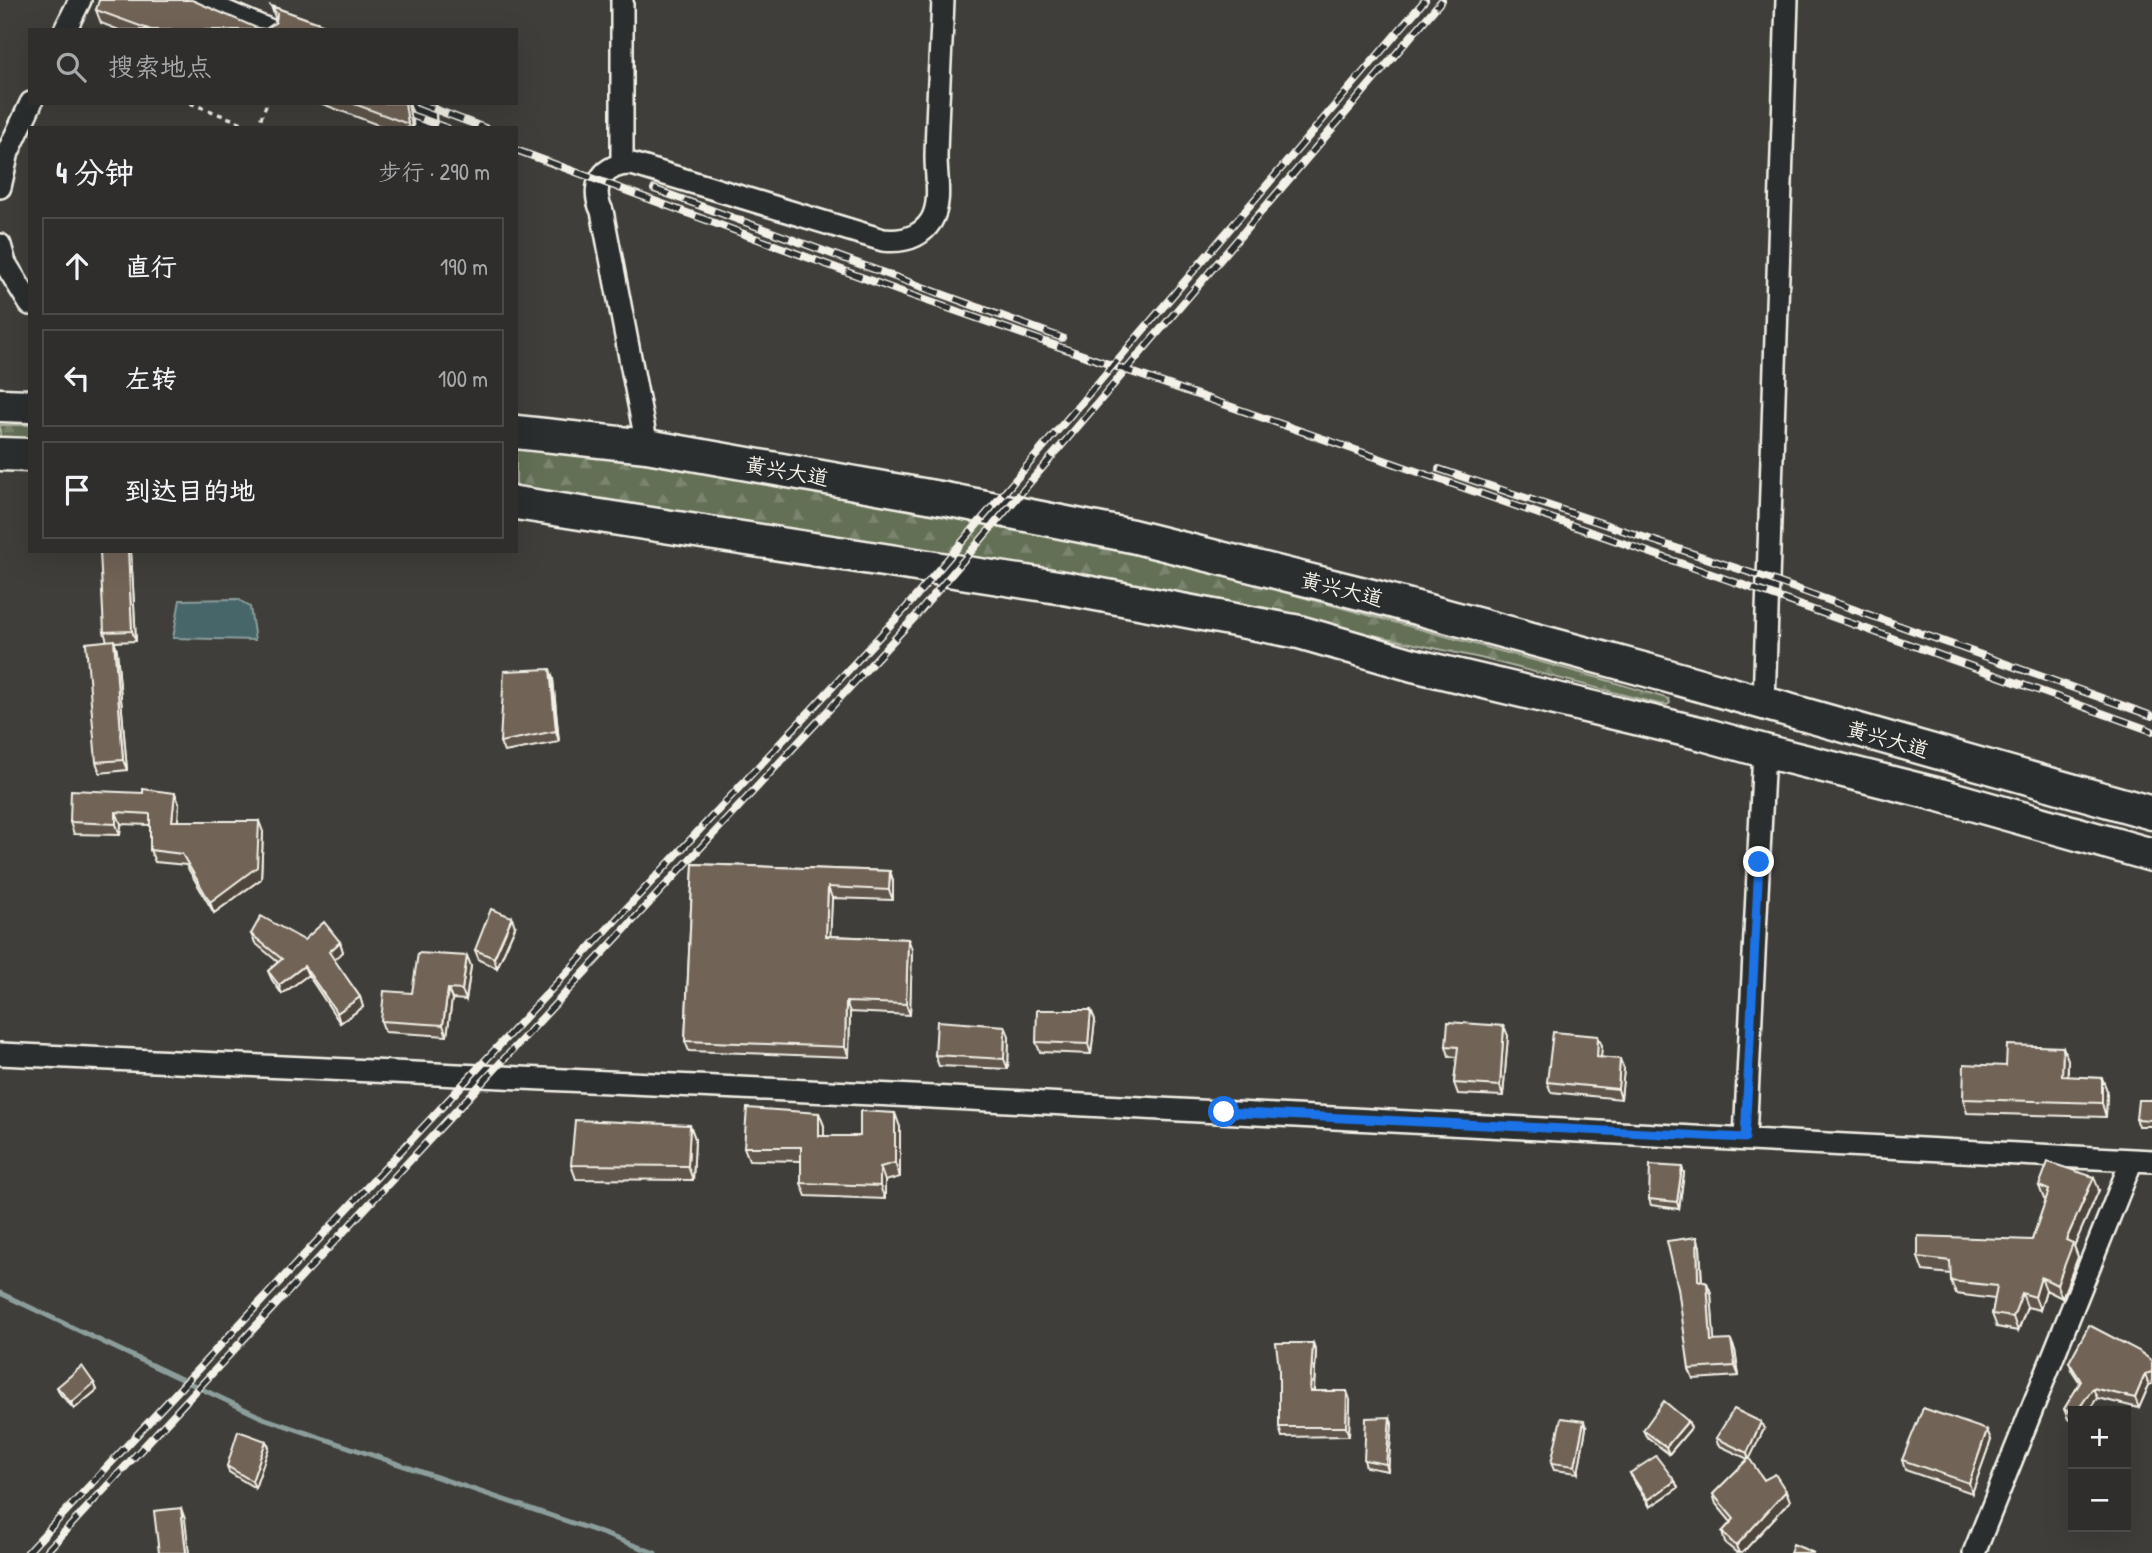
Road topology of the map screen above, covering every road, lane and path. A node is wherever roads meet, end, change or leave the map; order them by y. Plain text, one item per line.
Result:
1 (80, 0) edge
2 (198, 0) edge
3 (622, 0) edge
4 (943, 0) edge
5 (1787, 0) edge
6 (66, 28) edge
7 (264, 28) edge
8 (30, 105) edge
9 (195, 105) edge
10 (266, 105) edge
11 (422, 105) edge
12 (251, 126) edge
13 (257, 126) edge
14 (425, 126) edge
15 (622, 164) junction
16 (0, 187) edge
17 (0, 245) edge
18 (28, 301) edge
19 (0, 405) edge
20 (28, 406) edge
21 (518, 432) edge
22 (647, 446) junction
23 (0, 454) edge
24 (28, 455) edge
25 (518, 503) edge
26 (1764, 704) junction
27 (1764, 751) junction
28 (2152, 813) edge
29 (2152, 855) edge
30 (0, 1054) edge
31 (1745, 1138) junction
32 (2142, 1160) edge
33 (1974, 1553) edge

1 - 6 street
2 - 7 street
3 - 15 street
4 - 15 street
5 - 26 street
8 - 16 street
9 - 12 path
10 - 13 path
11 - 14 street
15 - 22 street
17 - 18 street
19 - 20 highway
21 - 22 highway, 黄兴大道
22 - 26 highway, 黄兴大道
23 - 24 highway
25 - 27 highway, 黄兴大道
26 - 28 highway, 黄兴大道
27 - 29 highway, 黄兴大道
27 - 31 street
30 - 31 street
31 - 32 street
32 - 33 street

